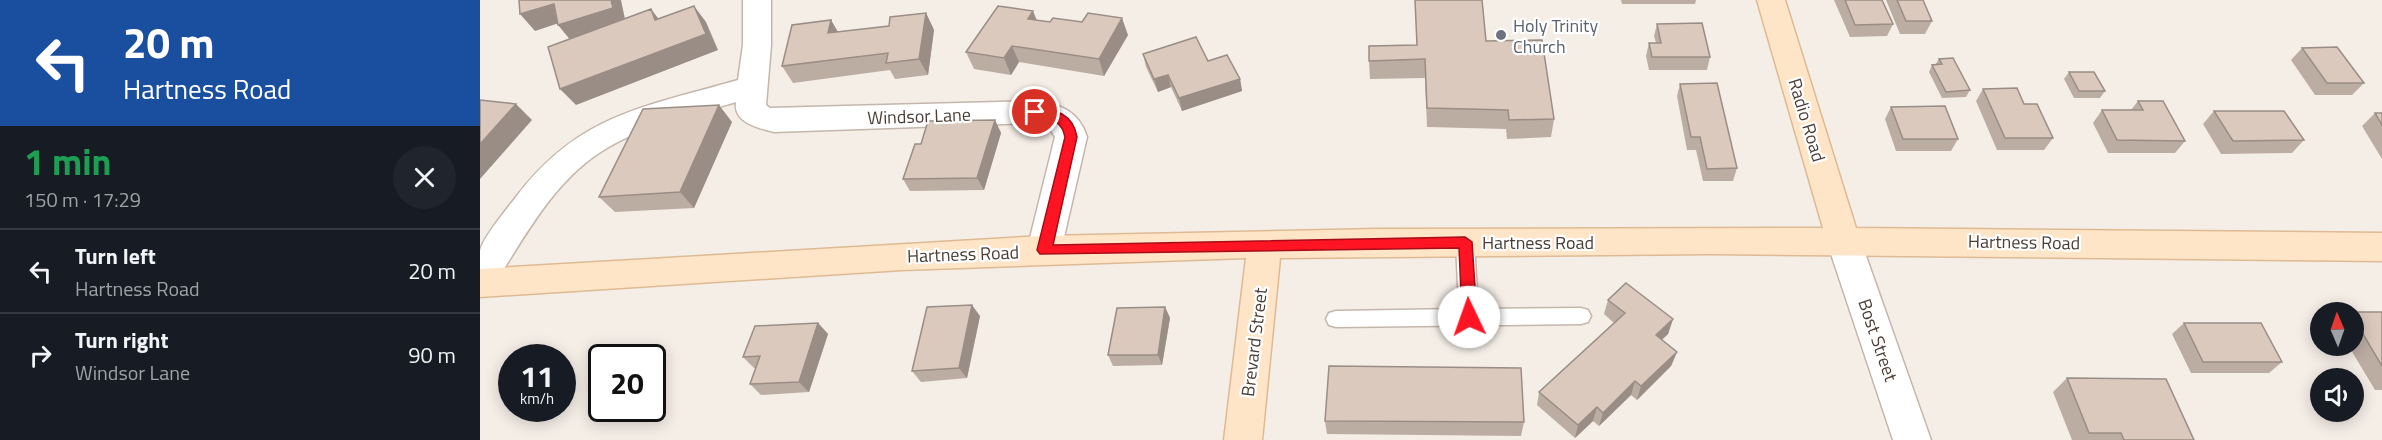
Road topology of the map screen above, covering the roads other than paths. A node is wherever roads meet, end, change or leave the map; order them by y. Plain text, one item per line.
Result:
1 (758, 0) edge
2 (1771, 0) edge
3 (751, 87) junction
4 (1843, 239) junction
5 (1465, 242) junction
6 (1265, 244) junction
7 (2382, 247) edge
8 (1044, 250) junction
9 (480, 278) edge
10 (480, 283) edge
11 (1581, 316) dead end
12 (1469, 317) junction
13 (1336, 319) dead end
14 (1243, 440) edge
15 (1912, 440) edge

1 - 3 street, Windsor Lane
2 - 4 main road, Radio Road
3 - 8 street, Windsor Lane
3 - 9 street
4 - 5 main road, Hartness Road
4 - 7 main road, Hartness Road
4 - 15 street, Bost Street
5 - 6 main road, Hartness Road
5 - 12 lane
6 - 8 main road, Hartness Road
6 - 14 main road, Brevard Street
8 - 10 main road, Hartness Road
11 - 12 lane
12 - 13 lane

